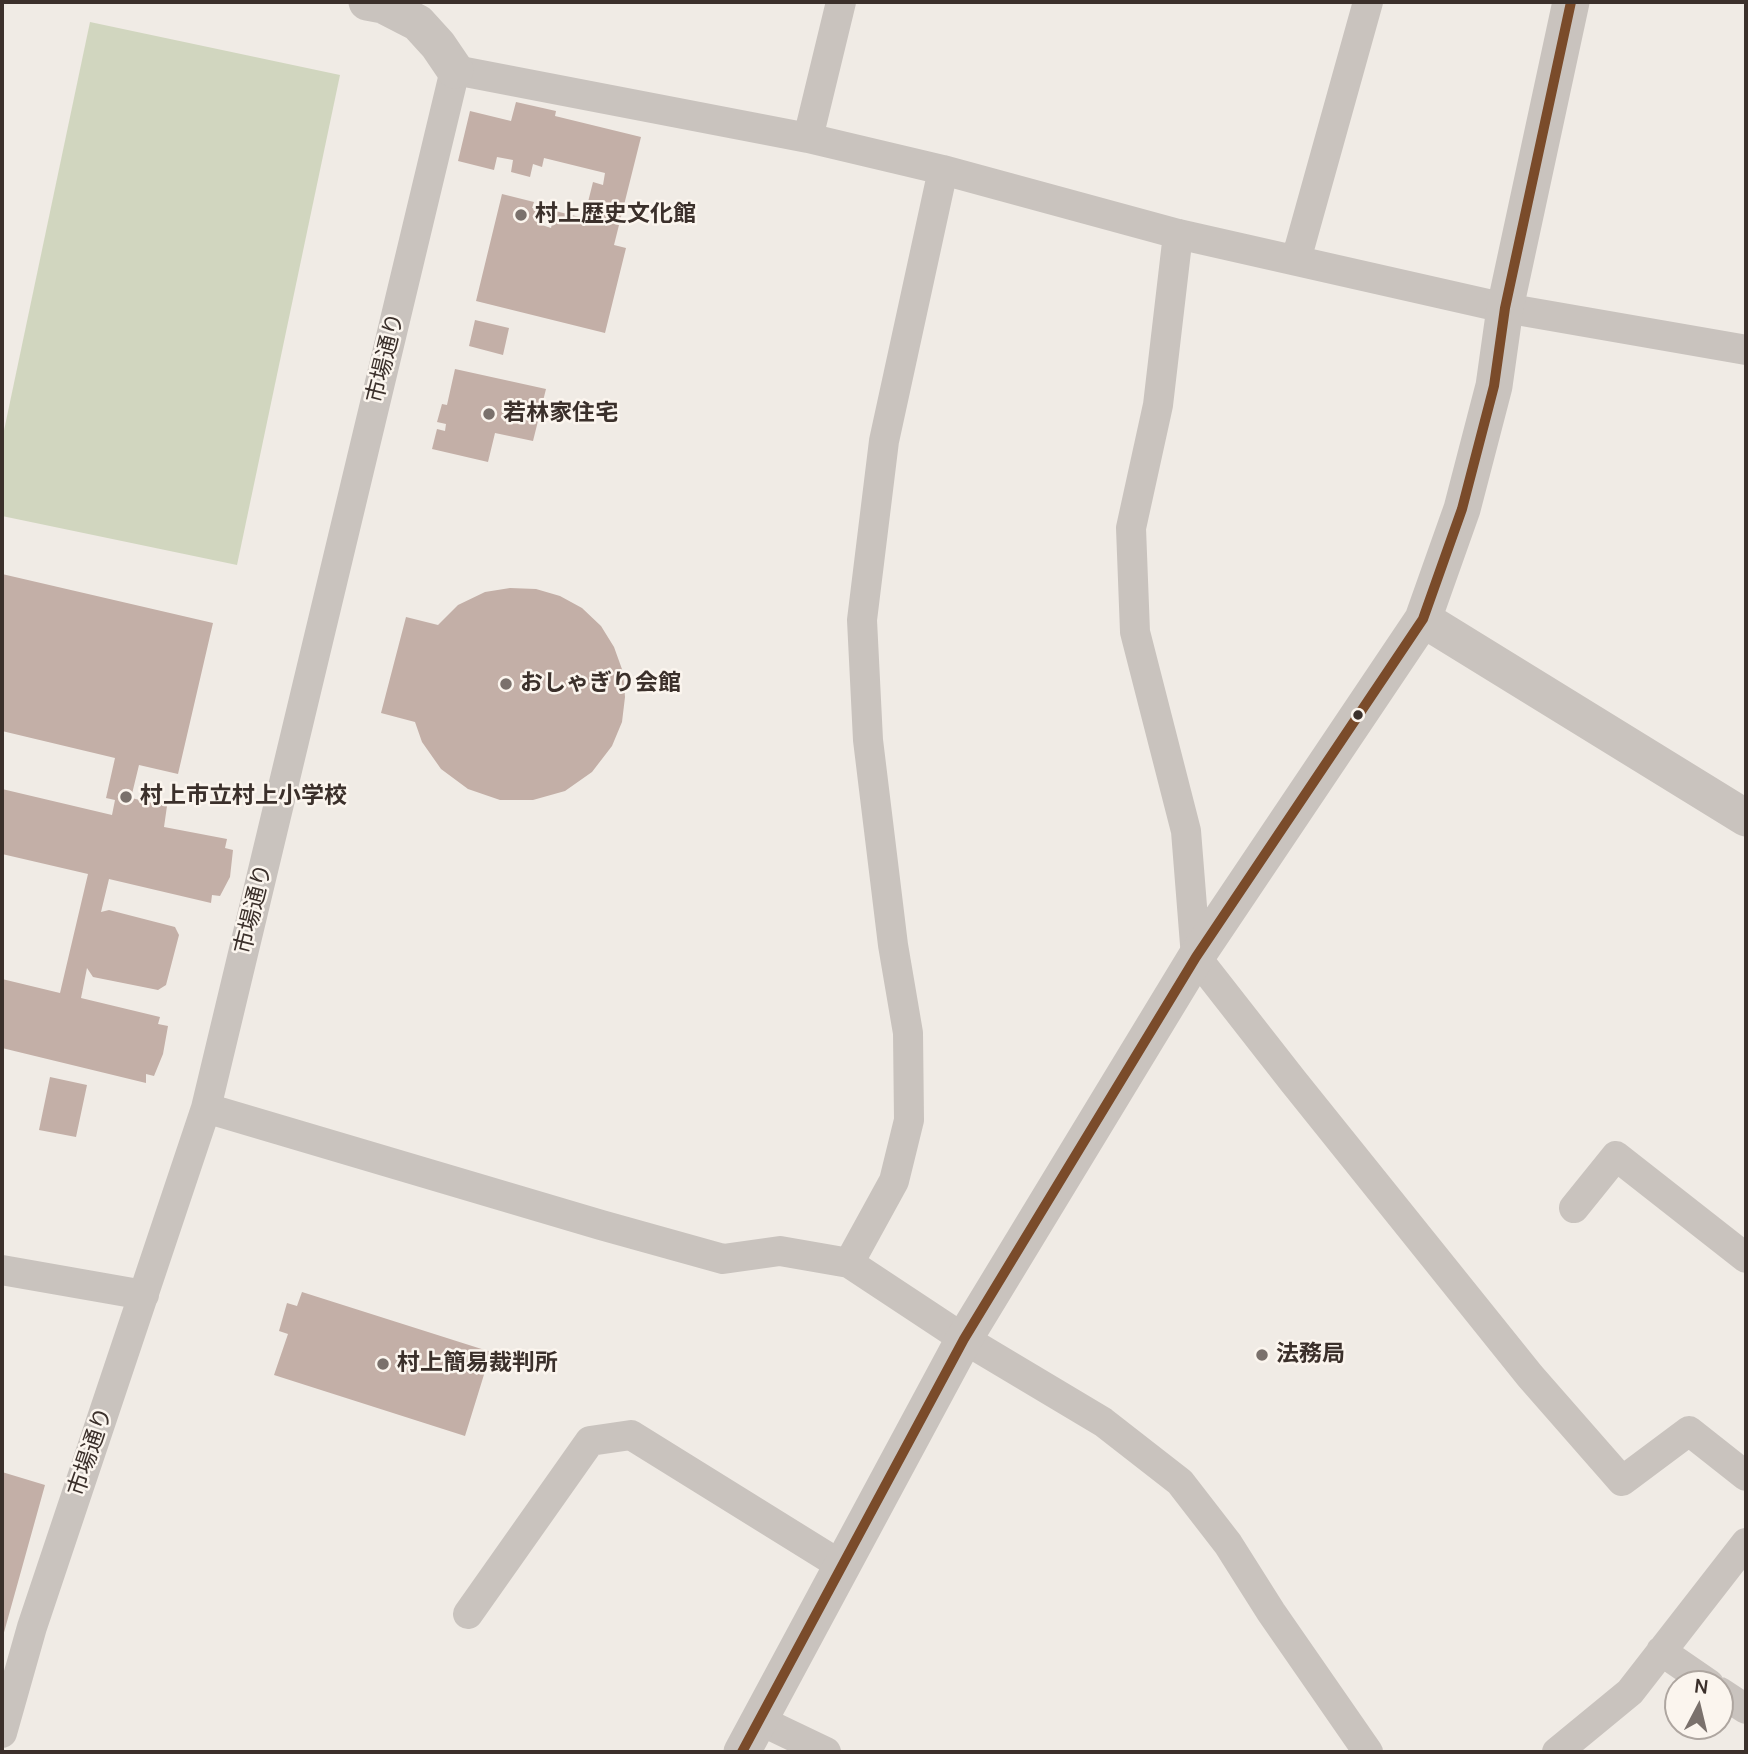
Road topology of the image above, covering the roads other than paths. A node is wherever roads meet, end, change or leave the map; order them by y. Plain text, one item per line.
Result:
1 (367, 2) edge
2 (841, 2) edge
3 (1368, 2) edge
4 (1571, 2) edge
5 (455, 70) junction
6 (808, 138) junction
7 (943, 170) junction
8 (1178, 234) junction
9 (1296, 260) junction
10 (1505, 308) junction
11 (1746, 350) edge
12 (1423, 619) junction
13 (1746, 818) edge
14 (1196, 957) junction
15 (206, 1108) junction
16 (1574, 1208) dead end
17 (1746, 1258) edge
18 (849, 1263) junction
19 (2, 1270) edge
20 (144, 1295) junction
21 (964, 1339) junction
22 (1746, 1476) edge
23 (1746, 1543) edge
24 (842, 1566) junction
25 (468, 1614) dead end
26 (1661, 1651) junction
27 (1689, 1670) edge
28 (759, 1720) junction
29 (2, 1733) edge
30 (742, 1752) edge
31 (826, 1752) edge
32 (1368, 1752) edge
33 (1557, 1752) edge

1 - 5 street
2 - 6 street
3 - 9 street
4 - 10 street
5 - 6 street
5 - 15 street, 市場通り
6 - 7 street
7 - 8 street
7 - 18 street
8 - 9 street
8 - 14 street
9 - 10 street
10 - 11 street
10 - 12 street
12 - 13 street
12 - 14 street
14 - 21 street
14 - 22 street
15 - 18 street
15 - 20 street, 市場通り
16 - 17 street
18 - 21 street
19 - 20 street
20 - 29 street, 市場通り
21 - 24 street
21 - 32 street
23 - 26 street
24 - 25 street
24 - 28 street
26 - 27 street
26 - 33 street
28 - 30 street
28 - 31 street

